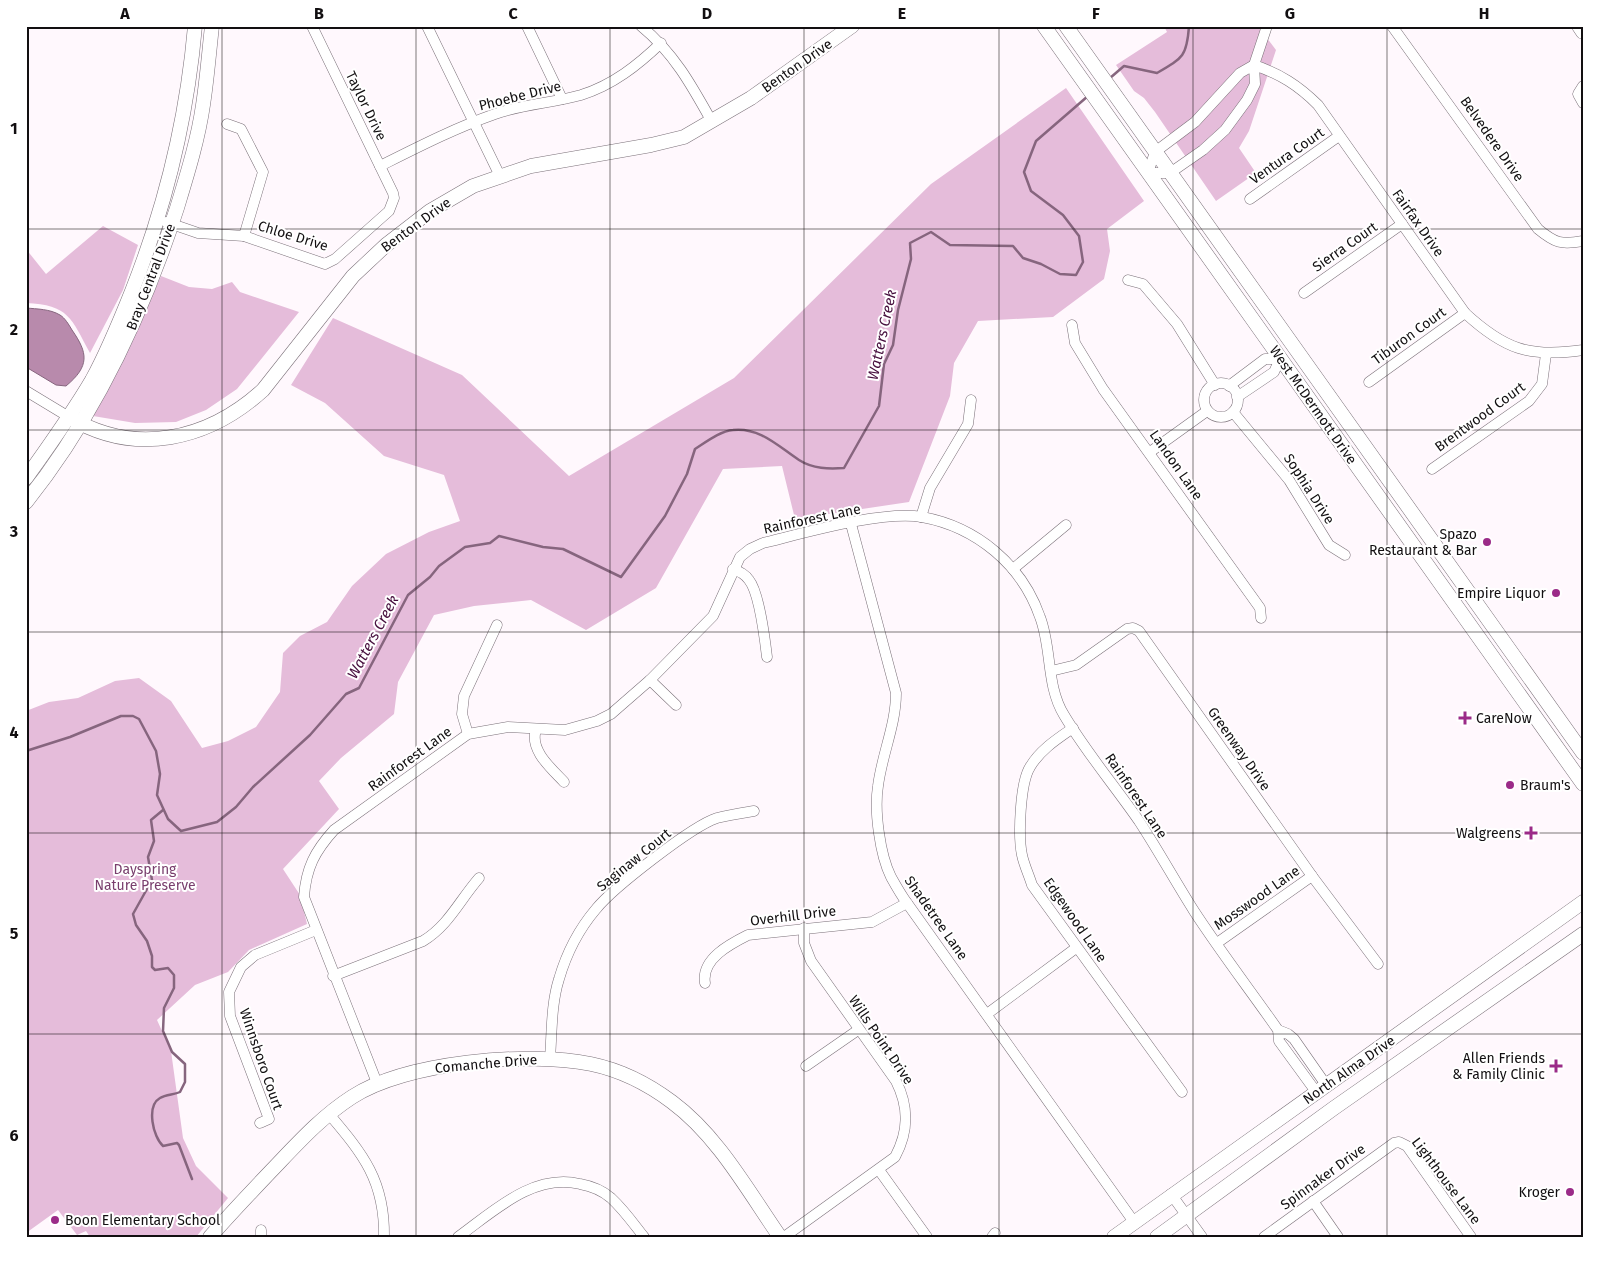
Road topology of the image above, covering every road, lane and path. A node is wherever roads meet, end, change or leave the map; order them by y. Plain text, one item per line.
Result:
1 (195, 26) edge
2 (212, 26) edge
3 (312, 26) edge
4 (427, 26) edge
5 (527, 26) edge
6 (641, 26) edge
7 (852, 26) edge
8 (1044, 26) edge
9 (1066, 26) edge
10 (1267, 26) edge
11 (1392, 26) edge
12 (1579, 26) edge
13 (1583, 32) edge
14 (661, 43) junction
15 (1254, 65) junction
16 (1583, 86) edge
17 (562, 99) junction
18 (1583, 103) edge
19 (712, 122) junction
20 (474, 123) junction
21 (227, 124) dead end
22 (1339, 136) junction
23 (1155, 152) junction
24 (380, 166) junction
25 (1148, 173) junction
26 (1170, 173) junction
27 (500, 176) junction
28 (394, 198) joint
29 (1250, 199) dead end
30 (158, 218) junction
31 (1402, 224) junction
32 (171, 225) junction
33 (244, 236) junction
34 (1583, 242) edge
35 (1128, 280) dead end
36 (1304, 293) dead end
37 (1465, 313) junction
38 (1072, 326) dead end
39 (1295, 349) junction
40 (1583, 350) edge
41 (1546, 354) junction
42 (1280, 359) junction
43 (1369, 382) dead end
44 (1214, 385) junction
45 (1229, 386) junction
46 (26, 391) edge
47 (1237, 397) junction
48 (971, 400) dead end
49 (1208, 411) junction
50 (1233, 412) junction
51 (69, 417) junction
52 (81, 425) junction
53 (1150, 452) junction
54 (1432, 469) dead end
55 (26, 478) edge
56 (26, 502) edge
57 (921, 517) junction
58 (851, 524) junction
59 (1066, 524) dead end
60 (1439, 552) junction
61 (1345, 555) dead end
62 (1424, 562) junction
63 (733, 569) junction
64 (1013, 569) junction
65 (1261, 618) dead end
66 (496, 626) dead end
67 (767, 657) dead end
68 (1050, 671) junction
69 (650, 680) junction
70 (1538, 690) junction
71 (1522, 699) junction
72 (676, 706) dead end
73 (1073, 728) junction
74 (536, 730) junction
75 (468, 734) junction
76 (1583, 753) edge
77 (564, 782) dead end
78 (1583, 784) edge
79 (754, 811) dead end
80 (1312, 876) junction
81 (479, 878) dead end
82 (1583, 902) edge
83 (907, 903) junction
84 (804, 928) junction
85 (316, 930) junction
86 (1583, 934) edge
87 (1217, 943) junction
88 (1076, 948) junction
89 (1378, 964) dead end
90 (334, 976) junction
91 (705, 983) dead end
92 (986, 1014) junction
93 (858, 1030) junction
94 (550, 1058) junction
95 (806, 1066) dead end
96 (377, 1083) junction
97 (1321, 1089) junction
98 (1182, 1092) dead end
99 (1334, 1108) junction
100 (329, 1114) junction
101 (260, 1123) dead end
102 (1400, 1142) joint
103 (879, 1170) junction
104 (1171, 1194) junction
105 (1313, 1201) junction
106 (1186, 1215) junction
107 (1134, 1222) junction
108 (210, 1237) edge
109 (384, 1237) edge
110 (458, 1237) edge
111 (644, 1237) edge
112 (780, 1237) edge
113 (784, 1237) edge
114 (928, 1237) edge
115 (1114, 1237) edge
116 (1157, 1237) edge
117 (1202, 1237) edge
118 (1264, 1237) edge
119 (1338, 1237) edge
120 (1471, 1237) edge

1 - 30 main road, Bray Central Drive
2 - 32 main road, Bray Central Drive
3 - 24 street, Taylor Drive
4 - 20 street
5 - 17 street
6 - 14 street
7 - 19 main road, Benton Drive
8 - 25 main road, West McDermott Drive
9 - 23 main road, West McDermott Drive
10 - 15 street
11 - 34 street, Belvedere Drive
12 - 13 main road
14 - 17 street, Phoebe Drive
14 - 19 street
15 - 22 street, Fairfax Drive
15 - 23 street
15 - 26 street
16 - 18 street
17 - 20 street, Phoebe Drive
19 - 27 main road, Benton Drive
20 - 24 street, Phoebe Drive
20 - 27 street
21 - 33 street
22 - 29 street, Ventura Court
22 - 31 street, Fairfax Drive
23 - 25 street
23 - 26 main road, West McDermott Drive
24 - 28 street, Taylor Drive
25 - 26 street
25 - 42 main road, West McDermott Drive
26 - 39 main road, West McDermott Drive
27 - 52 main road, Benton Drive
28 - 33 street, Chloe Drive
30 - 32 street, Chloe Drive
30 - 51 main road, Bray Central Drive
31 - 36 street, Sierra Court
31 - 37 street, Fairfax Drive
32 - 33 street, Chloe Drive
32 - 52 main road, Bray Central Drive
35 - 44 street
37 - 41 street, Fairfax Drive
37 - 43 street, Tiburon Court
38 - 53 street, Landon Lane
39 - 42 main road
39 - 60 main road, West McDermott Drive
40 - 41 street, Fairfax Drive
41 - 54 street, Brentwood Court
42 - 45 street
42 - 47 street
42 - 62 main road, West McDermott Drive
44 - 45 street
44 - 49 street
45 - 47 street
46 - 51 street, Benton Drive
47 - 50 street
48 - 57 street
49 - 50 street
49 - 53 street
50 - 61 street, Sophia Drive
51 - 52 main road, Benton Drive
51 - 55 main road, Bray Central Drive
52 - 56 main road, Bray Central Drive
53 - 65 street, Landon Lane
57 - 58 street, Rainforest Lane
57 - 64 street, Rainforest Lane
58 - 63 street, Rainforest Lane
58 - 83 street, Shadetree Lane
59 - 64 street
60 - 62 main road
60 - 70 main road, West McDermott Drive
62 - 71 main road, West McDermott Drive
63 - 67 street
63 - 69 street, Rainforest Lane
64 - 68 street, Rainforest Lane
66 - 75 street
68 - 73 street, Rainforest Lane
68 - 80 street, Greenway Drive
69 - 72 street
69 - 74 street, Rainforest Lane
70 - 71 main road
70 - 76 main road, West McDermott Drive
71 - 78 main road, West McDermott Drive
73 - 87 street, Rainforest Lane
73 - 88 street, Edgewood Lane
74 - 75 street, Rainforest Lane
74 - 77 street
75 - 85 street, Rainforest Lane
79 - 94 street, Saginaw Court
80 - 87 street, Mosswood Lane
80 - 89 street, Greenway Drive
81 - 90 street
82 - 97 main road, North Alma Drive
83 - 84 street, Overhill Drive
83 - 92 street, Shadetree Lane
84 - 91 street, Overhill Drive
84 - 93 street, Wills Point Drive
85 - 90 street, Rainforest Lane
85 - 101 street, Winnsboro Court
86 - 99 main road, North Alma Drive
87 - 97 street, Rainforest Lane
88 - 92 street
88 - 98 street, Edgewood Lane
90 - 96 street, Rainforest Lane
92 - 107 street, Shadetree Lane
93 - 95 street
93 - 103 street, Wills Point Drive
94 - 96 main road, Comanche Drive
94 - 112 main road, Comanche Drive
96 - 100 main road, Comanche Drive
97 - 99 main road
97 - 104 main road, North Alma Drive
99 - 106 main road, North Alma Drive
100 - 108 main road, Comanche Drive
100 - 109 street
102 - 105 street, Spinnaker Drive
102 - 120 street, Lighthouse Lane
103 - 113 street, Wills Point Drive
103 - 114 street
104 - 106 street
104 - 107 main road, North Alma Drive
105 - 118 street, Spinnaker Drive
105 - 119 street
106 - 116 main road, North Alma Drive
106 - 117 street
107 - 115 main road, North Alma Drive
110 - 111 street

